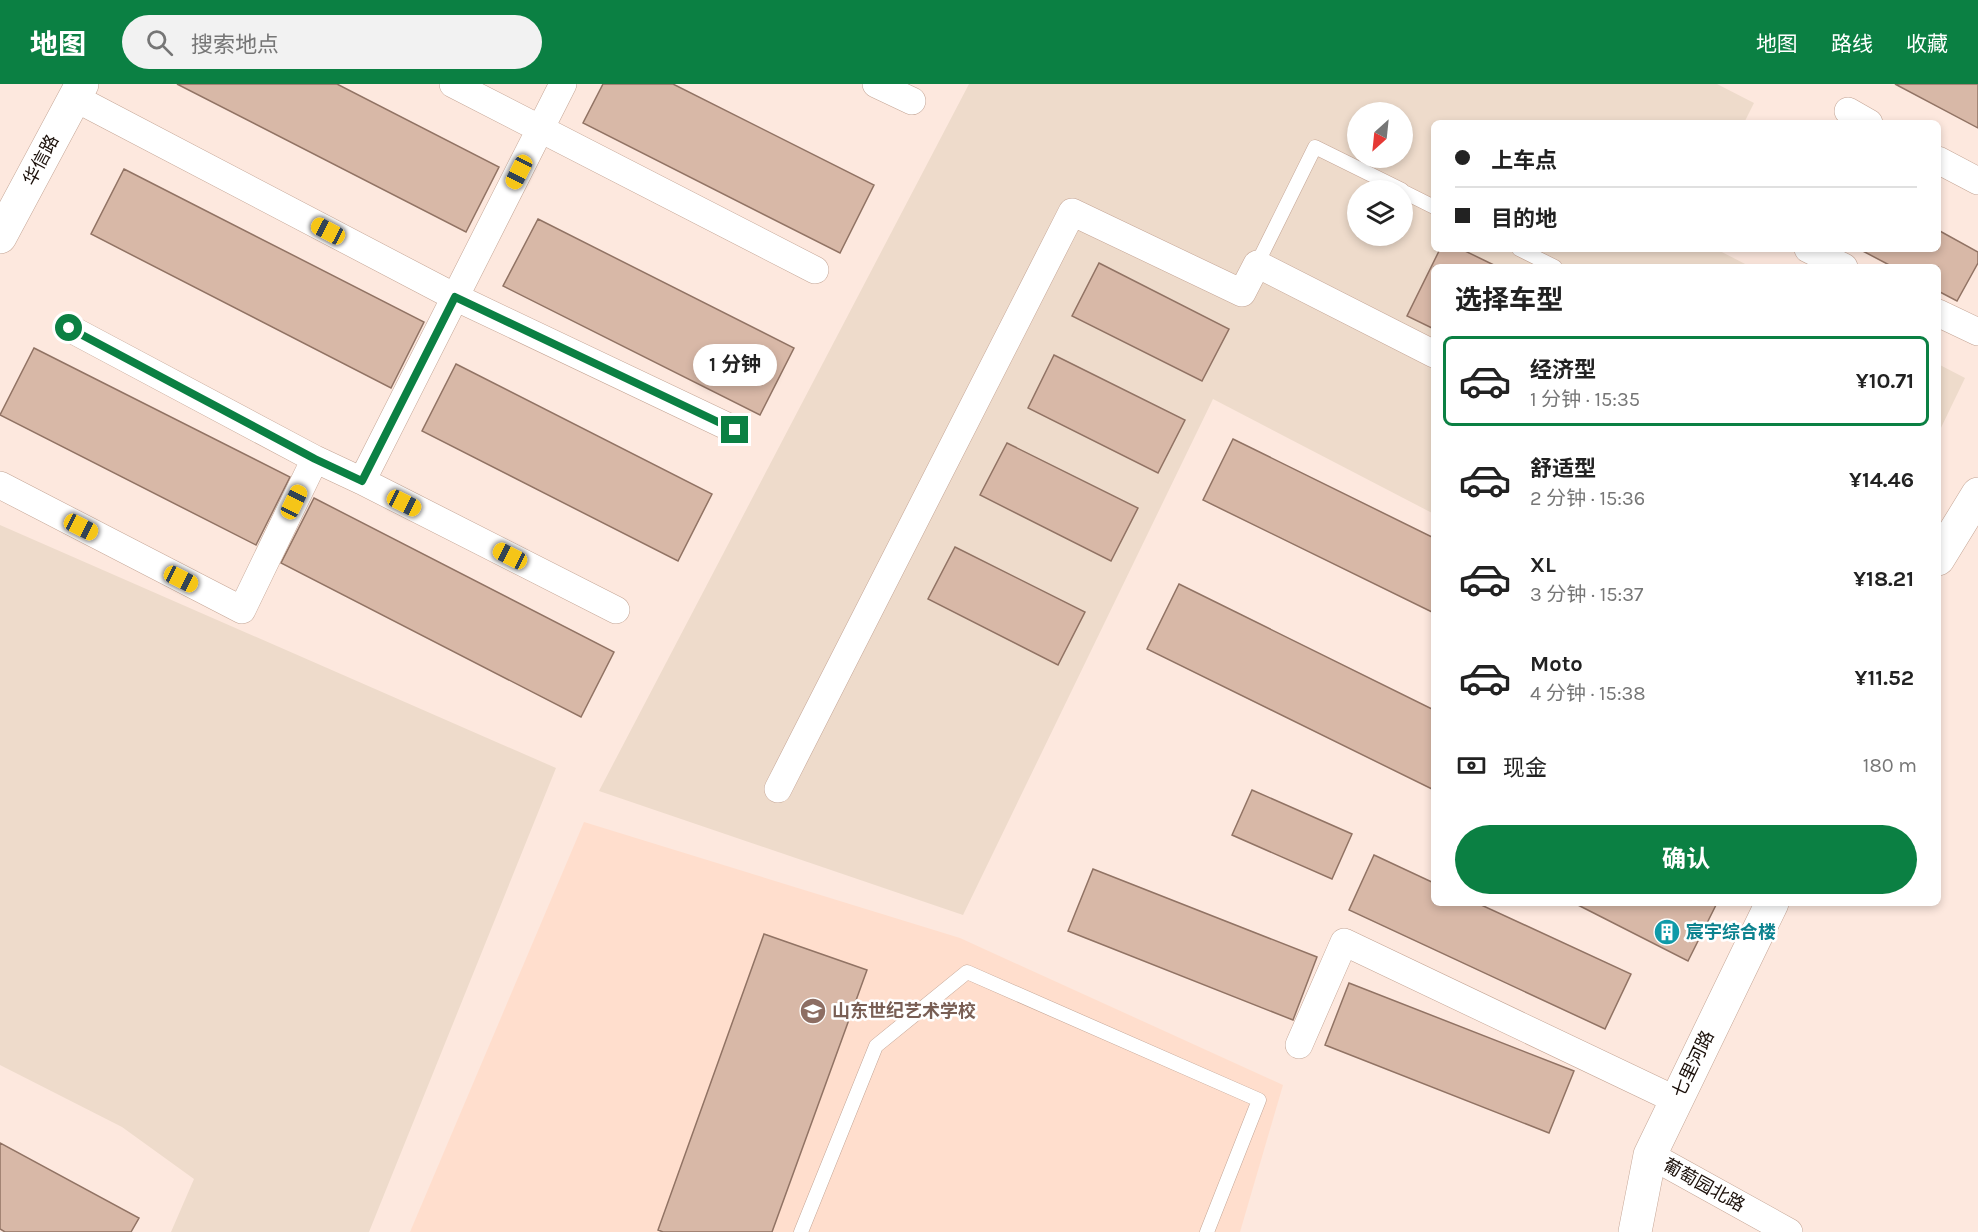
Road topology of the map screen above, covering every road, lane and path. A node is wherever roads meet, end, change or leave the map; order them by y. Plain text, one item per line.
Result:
1 (453, 84) edge
2 (563, 84) edge
3 (876, 84) edge
4 (78, 91) edge
5 (912, 101) dead end
6 (540, 131) junction
7 (1941, 162) edge
8 (1380, 180) edge
9 (1978, 181) edge
10 (1413, 196) edge
11 (1431, 206) edge
12 (0, 237) edge
13 (1525, 252) edge
14 (1814, 252) edge
15 (1257, 264) junction
16 (1549, 264) edge
17 (1838, 264) edge
18 (815, 270) dead end
19 (455, 297) junction
20 (1941, 314) edge
21 (69, 328) dead end
22 (1978, 332) edge
23 (1431, 352) edge
24 (735, 430) dead end
25 (315, 459) junction
26 (362, 481) junction
27 (0, 485) edge
28 (1978, 494) edge
29 (1941, 550) edge
30 (616, 610) dead end
31 (778, 789) dead end
32 (1771, 906) edge
33 (1299, 1045) dead end
34 (1676, 1100) junction
35 (1650, 1155) junction
36 (801, 1232) edge
37 (1207, 1232) edge
38 (1635, 1232) edge
39 (1789, 1232) edge

1 - 6 street
2 - 6 street
3 - 5 street
4 - 12 main road, 华信路
4 - 19 street
6 - 18 street
6 - 19 street
7 - 9 street
8 - 15 lane
10 - 11 lane
13 - 16 lane
14 - 17 street
15 - 23 street
15 - 31 street
19 - 24 street
19 - 26 street
20 - 22 street
21 - 25 street
25 - 26 street
25 - 27 street
26 - 30 street
28 - 29 main road
32 - 34 main road, 七里河路
33 - 34 street
34 - 35 main road, 七里河路
35 - 38 main road, 七里河路
35 - 39 street, 葡萄园北路
36 - 37 lane

